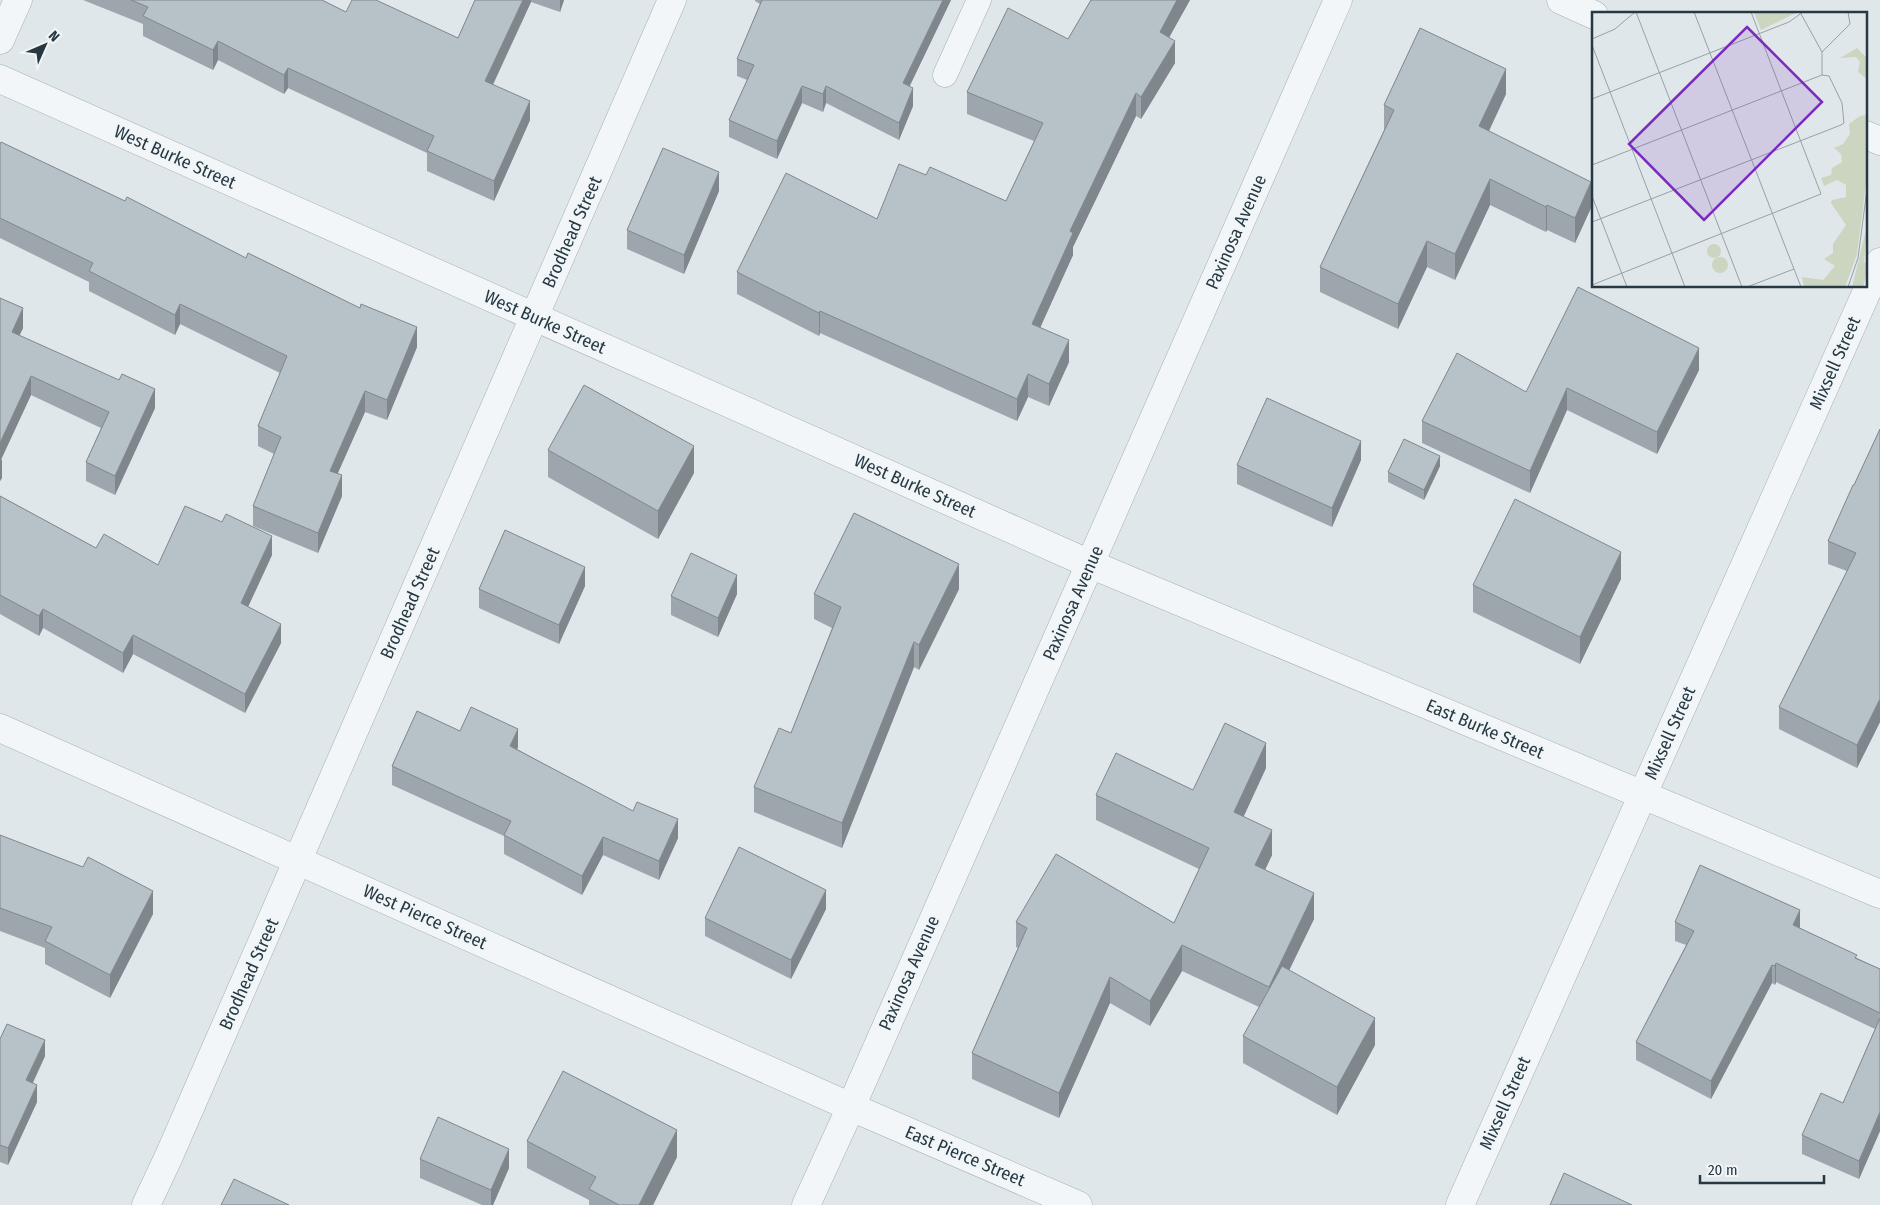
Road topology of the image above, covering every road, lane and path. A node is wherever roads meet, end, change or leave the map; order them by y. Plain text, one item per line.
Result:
1 (18, 0) edge
2 (672, 0) edge
3 (979, 0) edge
4 (1338, 0) edge
5 (1560, 0) edge
6 (1592, 14) edge
7 (0, 40) edge
8 (945, 75) dead end
9 (0, 79) edge
10 (1868, 136) edge
11 (1880, 141) edge
12 (1880, 262) edge
13 (534, 317) junction
14 (1090, 564) junction
15 (0, 728) edge
16 (1642, 795) junction
17 (298, 861) junction
18 (1880, 894) edge
19 (851, 1107) junction
20 (146, 1205) edge
21 (806, 1205) edge
22 (1078, 1205) edge
23 (1460, 1205) edge

1 - 7 street
2 - 13 street, Brodhead Street
3 - 8 lane
4 - 14 street, Paxinosa Avenue
5 - 6 street
9 - 13 street, West Burke Street
10 - 11 street
12 - 16 street, Mixsell Street
13 - 14 street, West Burke Street
13 - 17 street, Brodhead Street
14 - 16 street, East Burke Street
14 - 19 street, Paxinosa Avenue
15 - 17 street, West Pierce Street
16 - 18 street, East Burke Street
16 - 23 street, Mixsell Street
17 - 19 street, West Pierce Street
17 - 20 street, Brodhead Street
19 - 21 street, Paxinosa Avenue
19 - 22 street, East Pierce Street

